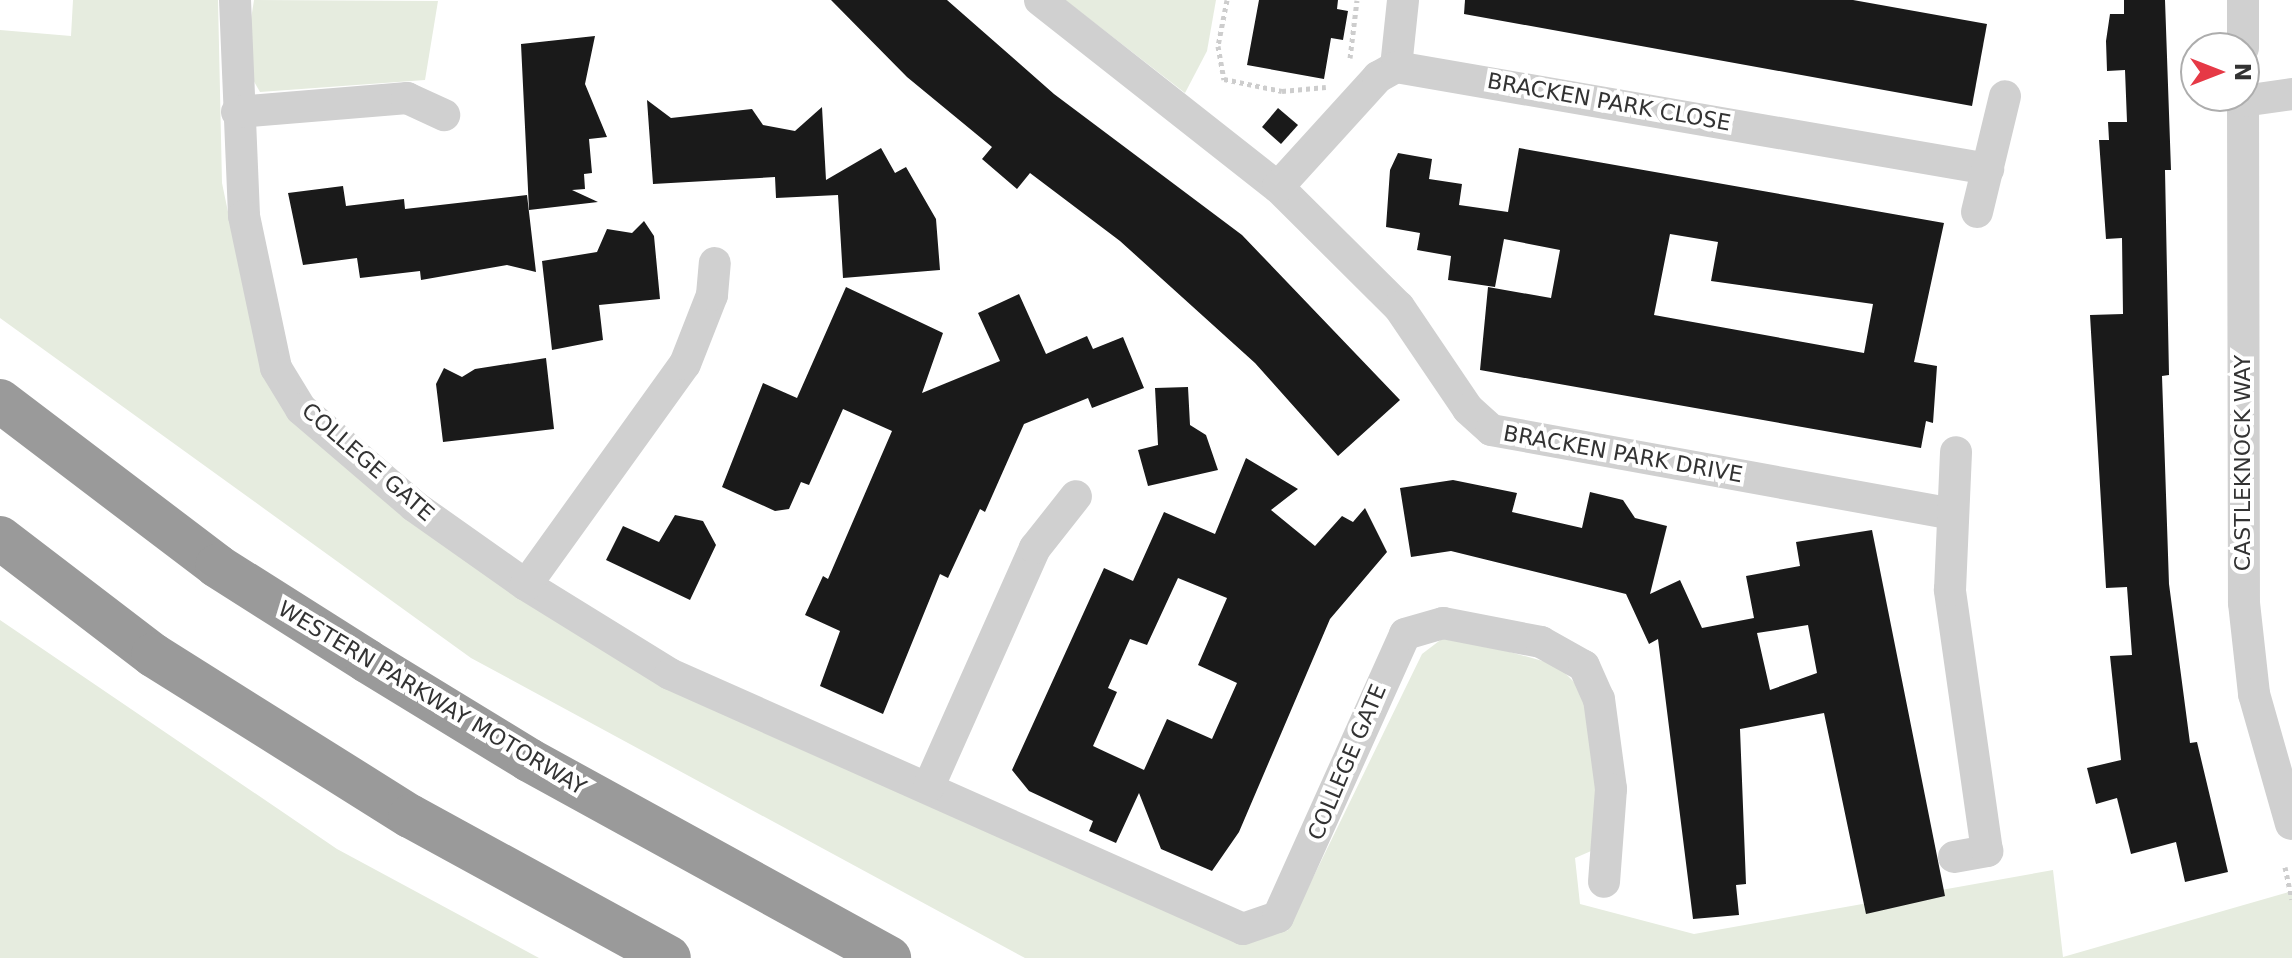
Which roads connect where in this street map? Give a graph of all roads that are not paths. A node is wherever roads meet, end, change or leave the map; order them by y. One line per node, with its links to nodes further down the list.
1 (235, 0): 10 (street, COLLEGE GATE)
2 (1040, 0): 14 (street, BRACKEN PARK DRIVE)
3 (1403, 0): 6 (street)
4 (2243, 0): 5 (street)
5 (2243, 32)
6 (1396, 67): 13 (street, BRACKEN PARK CLOSE); 14 (street)
7 (2292, 94): 9 (street)
8 (2005, 96): 13 (street)
9 (2260, 97)
10 (237, 112): 12 (street); 22 (street, COLLEGE GATE)
11 (2243, 112): 24 (street, CASTLEKNOCK WAY)
12 (444, 115)
13 (1988, 169): 15 (street)
14 (1278, 187): 20 (street, BRACKEN PARK DRIVE)
15 (1977, 212)
16 (715, 263): 22 (street)
17 (0, 401): 28 (highway, WESTERN PARKWAY MOTORWAY)
18 (1956, 452): 20 (street)
19 (1076, 496): 23 (street)
20 (1948, 513): 25 (street)
21 (0, 538): 27 (highway)
22 (526, 585): 23 (street, COLLEGE GATE)
23 (929, 786): 26 (street, COLLEGE GATE)
24 (2291, 824)
25 (1954, 857)
26 (1604, 882)
27 (669, 958)
28 (889, 958)

